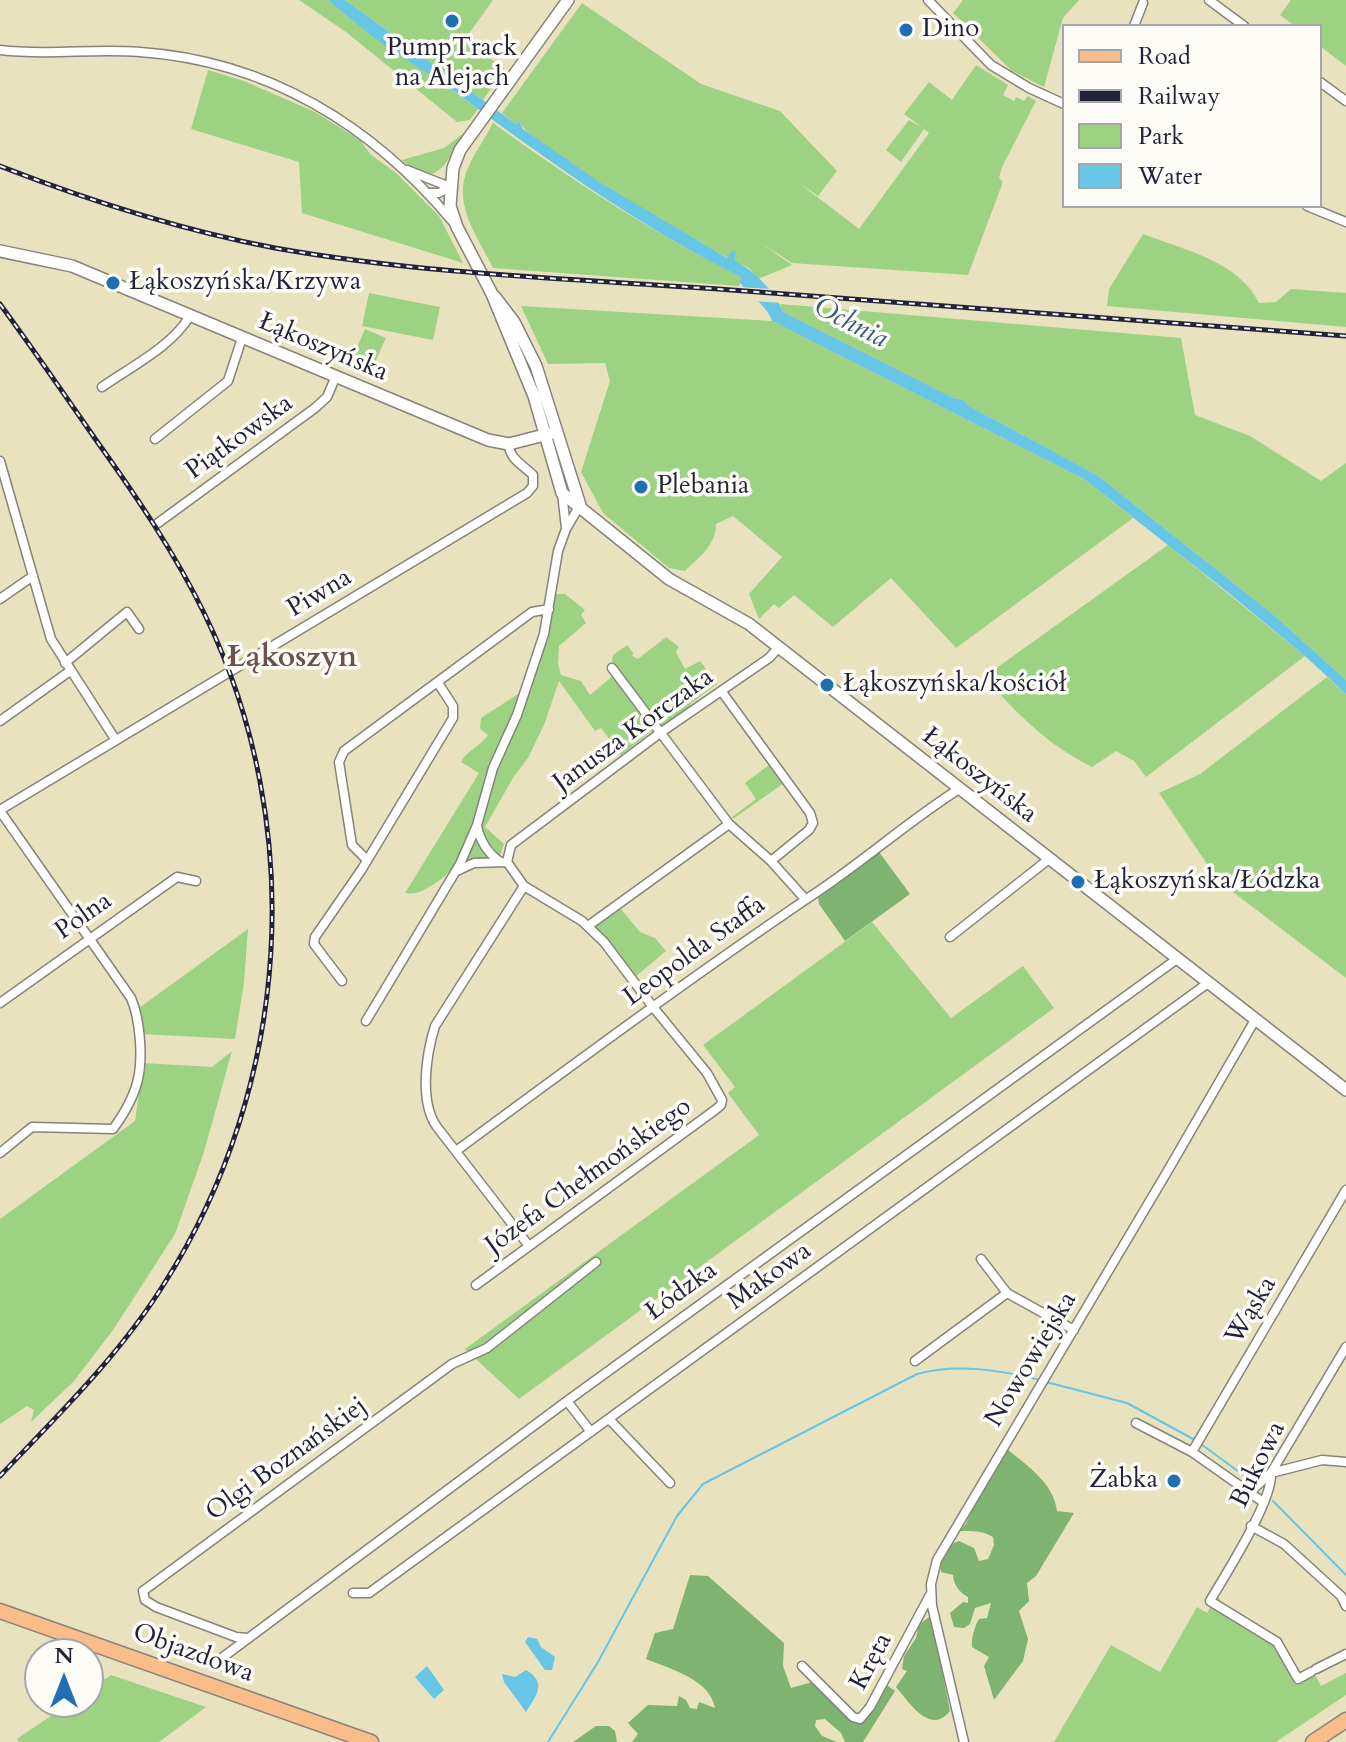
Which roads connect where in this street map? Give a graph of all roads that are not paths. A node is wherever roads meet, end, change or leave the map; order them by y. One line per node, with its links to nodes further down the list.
1 (568, 0): 12 (street)
2 (928, 0): 10 (street)
3 (1210, 0): 6 (street)
4 (1143, 3): 5 (street)
5 (1135, 24)
6 (1241, 24)
7 (0, 50): 11 (street)
8 (1322, 83): 9 (street)
9 (1346, 101)
10 (1062, 103)
11 (395, 163): 13 (street); 15 (street)
12 (453, 168): 13 (street); 14 (street)
13 (424, 179): 14 (street)
14 (450, 187): 15 (street); 18 (street)
15 (427, 193): 18 (street)
16 (1312, 208): 17 (street)
17 (1346, 222)
18 (457, 227): 24 (street)
19 (0, 251): 20 (street, Łąkoszyńska)
20 (190, 316): 21 (street, Łąkoszyńska); 23 (street)
21 (242, 338): 22 (street, Łąkoszyńska); 25 (street)
22 (336, 376): 26 (street, Łąkoszyńska); 31 (street, Piątkowska)
23 (102, 387)
24 (551, 433): 26 (street); 28 (street); 29 (street)
25 (155, 439)
26 (509, 444): 44 (street, Piwna)
27 (0, 461): 33 (street)
28 (562, 493): 29 (street, Łąkoszyńska); 30 (street)
29 (580, 505): 30 (street); 32 (street); 37 (street, Łąkoszyńska)
30 (565, 517): 32 (street)
31 (158, 523)
32 (566, 529): 35 (street)
33 (33, 576): 34 (street); 38 (street)
34 (0, 599)
35 (549, 609): 40 (street); 48 (street)
36 (139, 629): 38 (street)
37 (779, 647): 41 (street, Janusza Korczaka); 45 (street, Łąkoszyńska)
38 (67, 667): 42 (street); 44 (street)
39 (612, 668): 43 (street)
40 (438, 683): 50 (street); 50 (street)
41 (722, 692): 43 (street, Janusza Korczaka); 51 (street)
42 (0, 721)
43 (660, 733): 47 (street); 52 (street, Janusza Korczaka)
44 (115, 739): 46 (street, Piwna)
45 (959, 789): 49 (street, Łąkoszyńska); 56 (street, Leopolda Staffa)
46 (0, 810): 59 (street)
47 (729, 824): 51 (street); 57 (street)
48 (477, 825): 52 (street); 53 (street)
49 (1049, 859): 58 (street); 60 (street, Łąkoszyńska)
50 (367, 860): 61 (street)
51 (771, 861): 56 (street)
52 (503, 862): 53 (street); 55 (street)
53 (453, 873): 66 (street)
54 (196, 881): 59 (street, Polna)
55 (524, 886): 57 (street); 68 (street)
56 (805, 899): 64 (street, Leopolda Staffa)
57 (588, 926): 64 (street)
58 (950, 937)
59 (88, 938): 63 (street, Polna); 69 (street)
60 (1177, 959): 62 (street, Łąkoszyńska); 79 (street, Łódzka)
61 (342, 981)
62 (1208, 983): 65 (street, Łąkoszyńska); 80 (street, Makowa)
63 (0, 1003)
64 (653, 1007): 68 (street, Leopolda Staffa); 71 (street, Józefa Chełmońskiego)
65 (1255, 1020): 67 (street, Łąkoszyńska); 76 (street, Nowowiejska)
66 (366, 1021)
67 (1346, 1090)
68 (456, 1151): 71 (street)
69 (0, 1153)
70 (1346, 1190): 83 (street, Wąska)
71 (529, 1246): 74 (street, Józefa Chełmońskiego)
72 (981, 1259): 75 (street)
73 (596, 1262): 94 (street, Olgi Boznańskiej)
74 (476, 1285)
75 (1007, 1293): 76 (street); 78 (street)
76 (1074, 1330): 91 (street, Nowowiejska)
77 (1346, 1347): 85 (street, Bukowa)
78 (915, 1361)
79 (567, 1401): 82 (street); 94 (street, Łódzka)
80 (609, 1419): 82 (street, Makowa); 86 (street)
81 (1136, 1423): 83 (street)
82 (591, 1432): 90 (street, Makowa)
83 (1192, 1452): 87 (street)
84 (1346, 1462): 85 (street)
85 (1271, 1473): 87 (street); 88 (street, Bukowa)
86 (670, 1483)
87 (1250, 1492): 88 (street)
88 (1263, 1502): 89 (street, Bukowa)
89 (1251, 1526): 92 (street); 95 (street, Bukowa)
90 (353, 1593)
91 (931, 1594): 97 (street, Kręta); 100 (street, Nowowiejska)
92 (1346, 1606)
93 (0, 1611): 99 (main road, Objazdowa)
94 (248, 1638): 96 (street, Łódzka)
95 (1346, 1654)
96 (215, 1663)
97 (802, 1666)
98 (1346, 1720): 101 (main road)
99 (371, 1742)
100 (964, 1742)
101 (1313, 1742)

